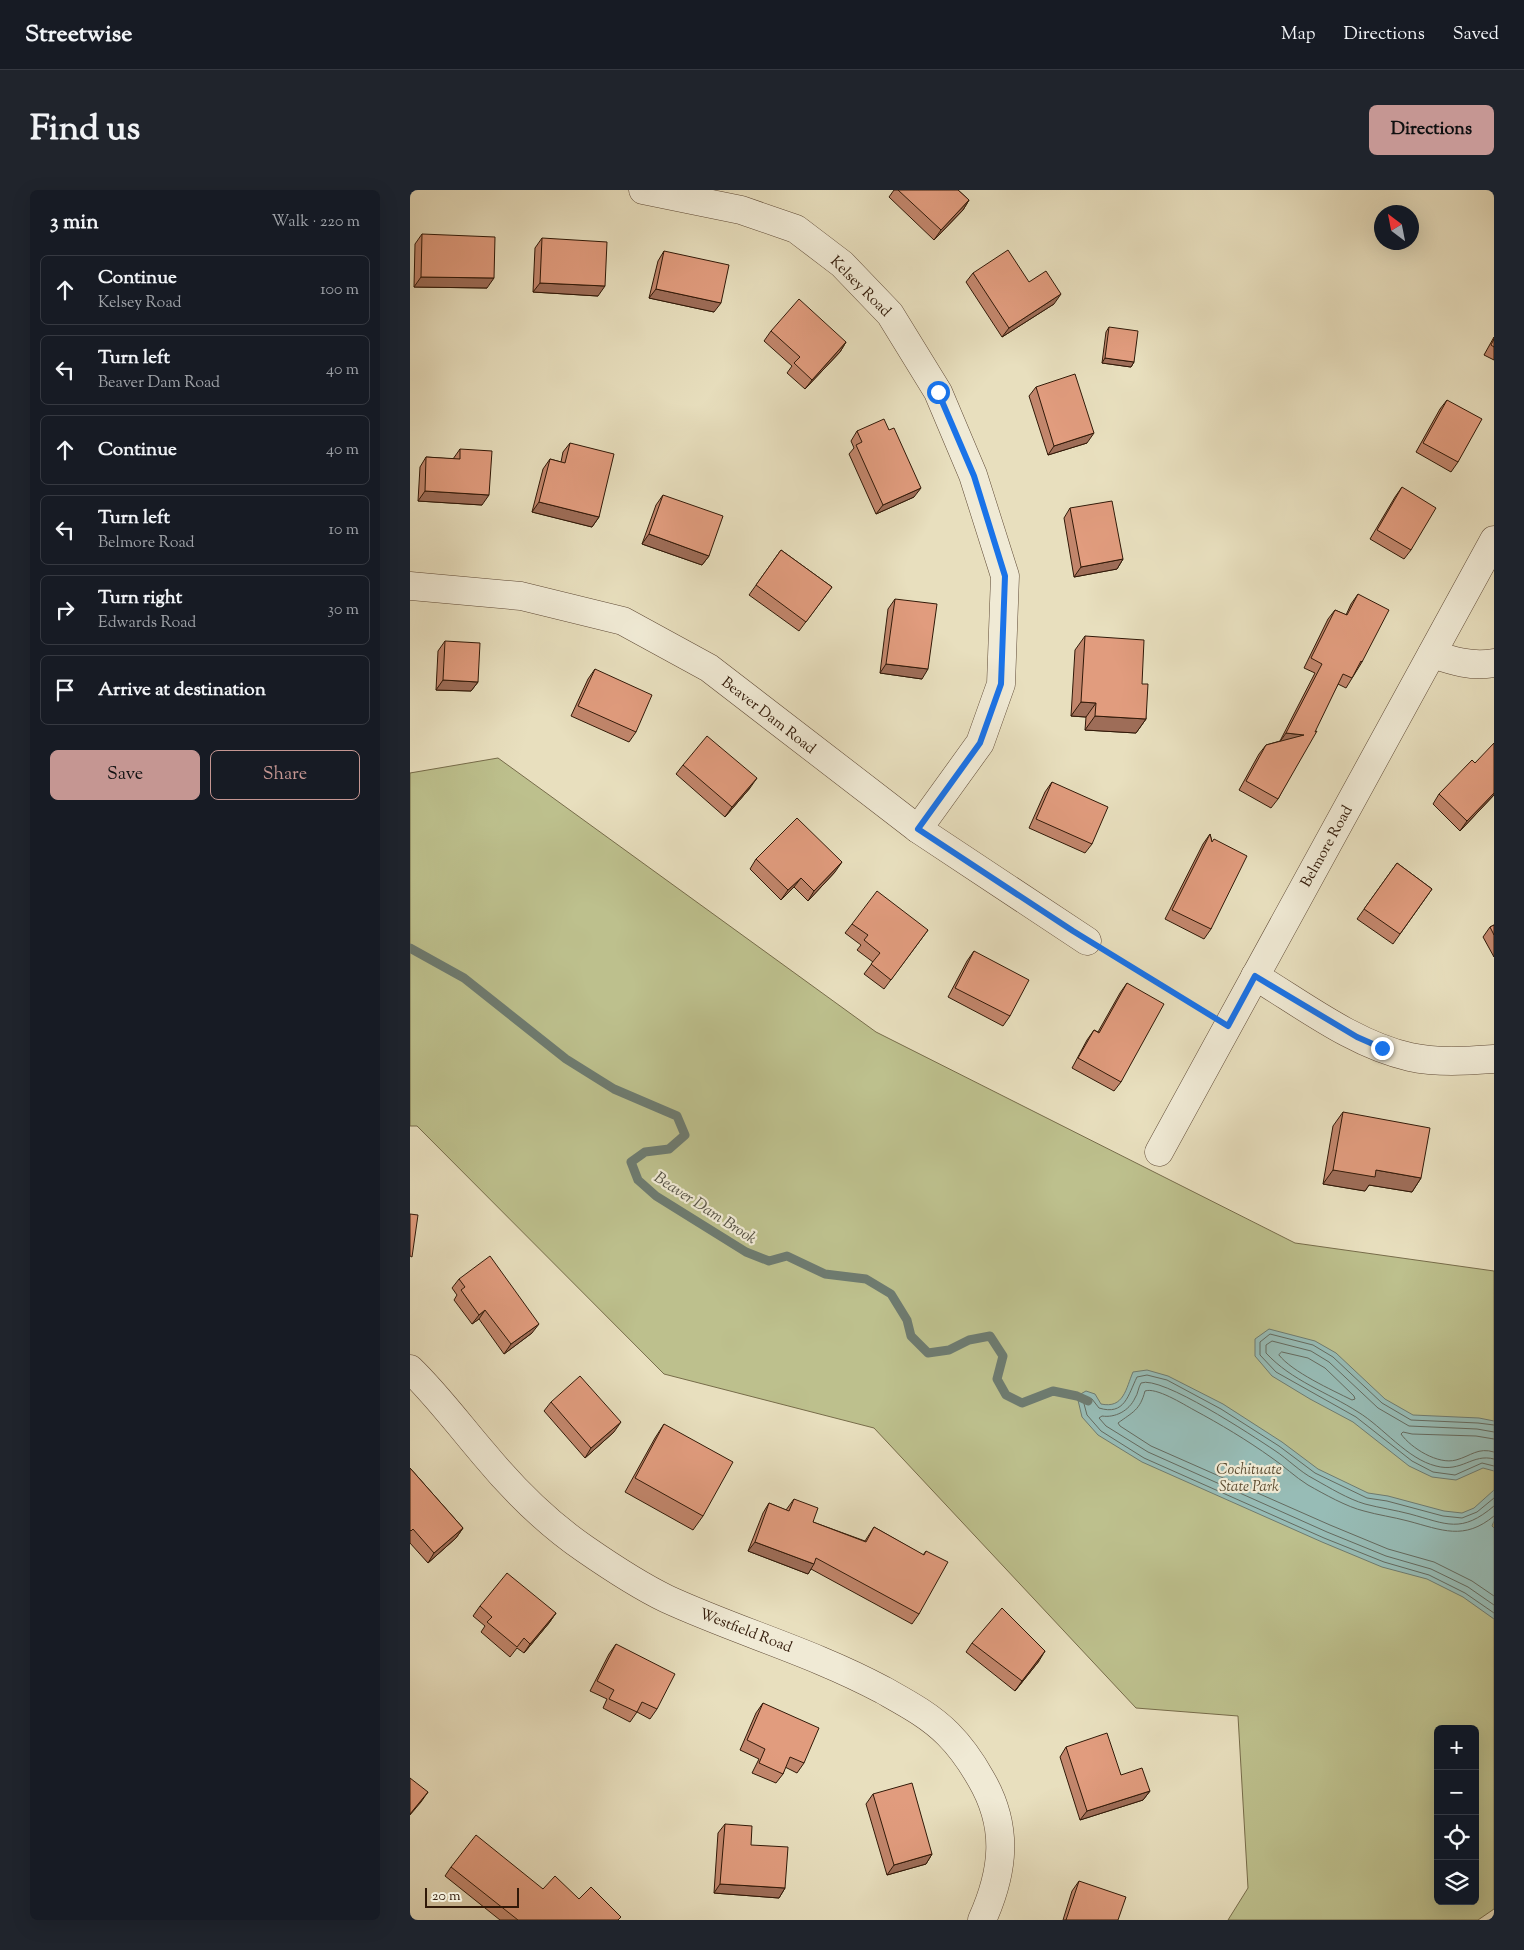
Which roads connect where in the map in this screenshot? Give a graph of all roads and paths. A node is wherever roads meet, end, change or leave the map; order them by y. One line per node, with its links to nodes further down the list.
1 (643, 190): 6 (street, Kelsey Road)
2 (1494, 540): 4 (street, Belmore Road)
3 (410, 586): 6 (street, Beaver Dam Road)
4 (1432, 654): 5 (street); 8 (street, Belmore Road)
5 (1494, 663)
6 (918, 829): 7 (street, Beaver Dam Road)
7 (1080, 936): 9 (path)
8 (1255, 976): 9 (street, Belmore Road); 10 (street)
9 (1228, 1026): 11 (street, Belmore Road)
10 (1494, 1059)
11 (1159, 1152)
12 (410, 1369): 13 (street, Westfield Road)
13 (982, 1920)

